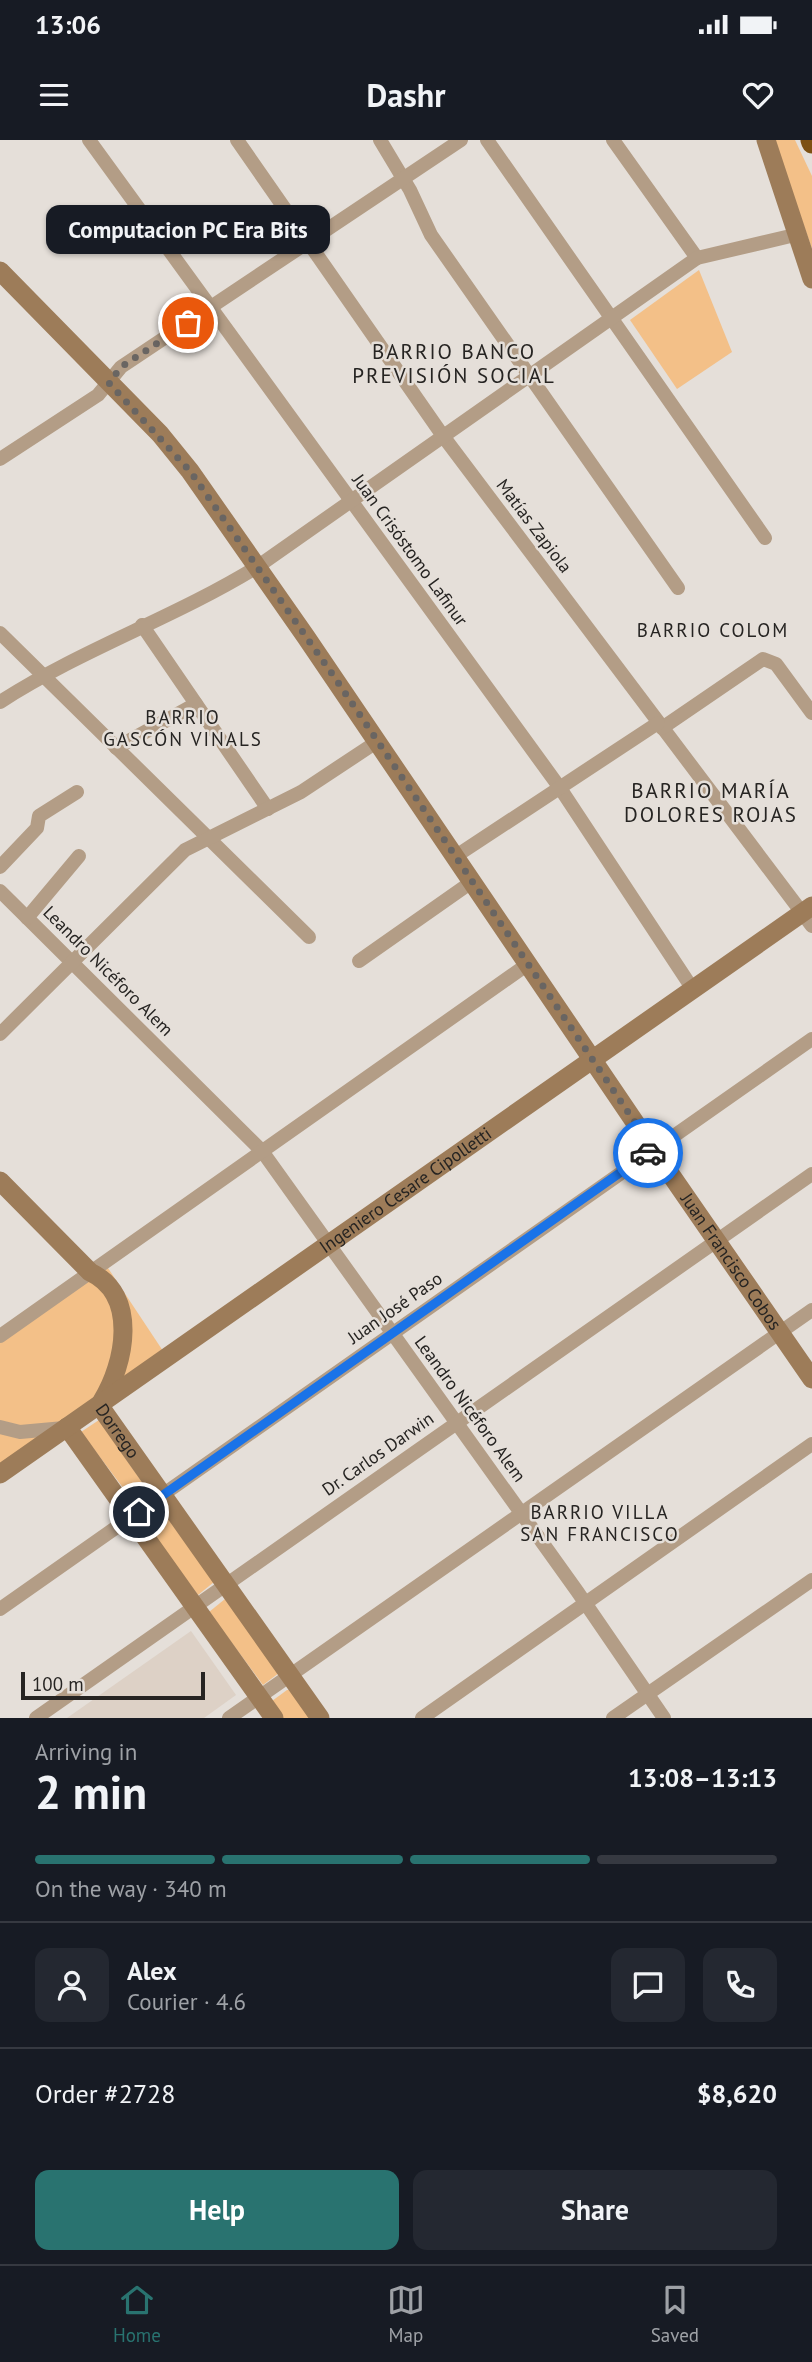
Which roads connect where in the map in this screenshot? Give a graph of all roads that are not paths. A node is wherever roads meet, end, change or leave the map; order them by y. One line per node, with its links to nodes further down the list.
1 (89, 140): 14 (street, Juan Crisóstomo Lafinur)
2 (237, 140): 10 (street, Matías Zapiola)
3 (380, 140): 8 (street)
4 (461, 140): 8 (street)
5 (487, 140): 15 (street)
6 (613, 140): 11 (street)
7 (766, 140): 9 (street)
8 (403, 178): 10 (street); 16 (street)
9 (799, 234): 11 (street); 13 (street)
10 (309, 241): 14 (street); 18 (street, Matías Zapiola)
11 (697, 258): 15 (street)
12 (0, 271): 17 (street, Juan Francisco Cobos)
13 (812, 279)
14 (211, 308): 17 (street); 20 (street, Juan Crisóstomo Lafinur)
15 (612, 319): 16 (street); 21 (street)
16 (530, 376): 18 (street); 23 (street)
17 (109, 383): 19 (street); 22 (street, Juan Francisco Cobos)
18 (443, 436): 20 (street); 30 (street, Matías Zapiola)
19 (0, 459)
20 (351, 500): 22 (street); 33 (street, Juan Crisóstomo Lafinur)
21 (765, 538)
22 (257, 567): 24 (street); 31 (street, Juan Francisco Cobos)
23 (678, 588)
24 (142, 625): 26 (street); 28 (street)
25 (0, 633): 26 (street)
26 (41, 676): 27 (street); 32 (street)
27 (0, 702)
28 (195, 704): 32 (street); 35 (street)
29 (812, 713): 30 (street)
30 (660, 725): 33 (street); 42 (street, Matías Zapiola)
31 (378, 741): 35 (street); 38 (street, Juan Francisco Cobos)
32 (116, 748): 36 (street)
33 (560, 788): 38 (street); 48 (street, Juan Crisóstomo Lafinur)
34 (77, 792): 39 (street)
35 (268, 808): 36 (street)
36 (207, 837): 44 (street); 46 (street)
37 (79, 856): 43 (street)
38 (456, 856): 40 (street, Juan Francisco Cobos)
39 (0, 867)
40 (473, 881): 45 (street); 47 (street, Juan Francisco Cobos)
41 (0, 891): 43 (street, Leandro Nicéforo Alem)
42 (809, 915): 48 (street, Ingeniero Cesare Cipolletti)
43 (27, 918): 46 (street, Leandro Nicéforo Alem)
44 (309, 937)
45 (359, 961)
46 (72, 962): 49 (street); 53 (street, Leandro Nicéforo Alem)
47 (528, 964): 51 (street, Juan Francisco Cobos); 53 (street)
48 (692, 988): 51 (street, Ingeniero Cesare Cipolletti)
49 (0, 1034)
50 (812, 1039): 52 (street, Juan José Paso)
51 (591, 1058): 52 (street, Juan Francisco Cobos); 57 (street, Ingeniero Cesare Cipolletti)
52 (653, 1149): 56 (street, Juan Francisco Cobos); 61 (street, Juan José Paso)
53 (262, 1152): 57 (street, Leandro Nicéforo Alem); 58 (street)
54 (812, 1174): 56 (street, Dr. Carlos Darwin)
55 (0, 1181): 58 (street, Dorrego)
56 (716, 1241): 60 (street, Juan Francisco Cobos); 65 (street, Dr. Carlos Darwin)
57 (328, 1243): 61 (street, Leandro Nicéforo Alem); 64 (street, Ingeniero Cesare Cipolletti)
58 (90, 1272): 62 (street); 64 (street, Dorrego)
59 (812, 1310): 60 (street)
60 (780, 1332): 63 (street, Juan Francisco Cobos); 71 (street)
61 (391, 1334): 65 (street, Leandro Nicéforo Alem); 70 (street, Juan José Paso)
62 (0, 1336)
63 (812, 1378)
64 (99, 1405): 67 (street, Ingeniero Cesare Cipolletti); 70 (street, Dorrego)
65 (456, 1423): 71 (street, Leandro Nicéforo Alem); 74 (street, Dr. Carlos Darwin)
66 (0, 1427): 67 (street)
67 (67, 1427): 69 (street, Ingeniero Cesare Cipolletti); 72 (street)
68 (812, 1444): 75 (street)
69 (0, 1474)
70 (163, 1495): 72 (street, Juan José Paso); 74 (street, Dorrego)
71 (521, 1514): 75 (street, Leandro Nicéforo Alem); 78 (street)
72 (133, 1517): 76 (street); 77 (street, Juan José Paso)
73 (812, 1580): 79 (street)
74 (226, 1584): 76 (street, Dr. Carlos Darwin); 78 (street, Dorrego)
75 (584, 1603): 79 (street, Leandro Nicéforo Alem); 85 (street)
76 (195, 1605): 80 (street); 81 (street, Dr. Carlos Darwin)
77 (0, 1609)
78 (290, 1675): 80 (street); 84 (street, Dorrego)
79 (647, 1694): 86 (street); 87 (street, Leandro Nicéforo Alem)
80 (260, 1697): 82 (street); 83 (street)
81 (36, 1718)
82 (229, 1718)
83 (274, 1718)
84 (320, 1718)
85 (422, 1718)
86 (613, 1718)
87 (664, 1718)

